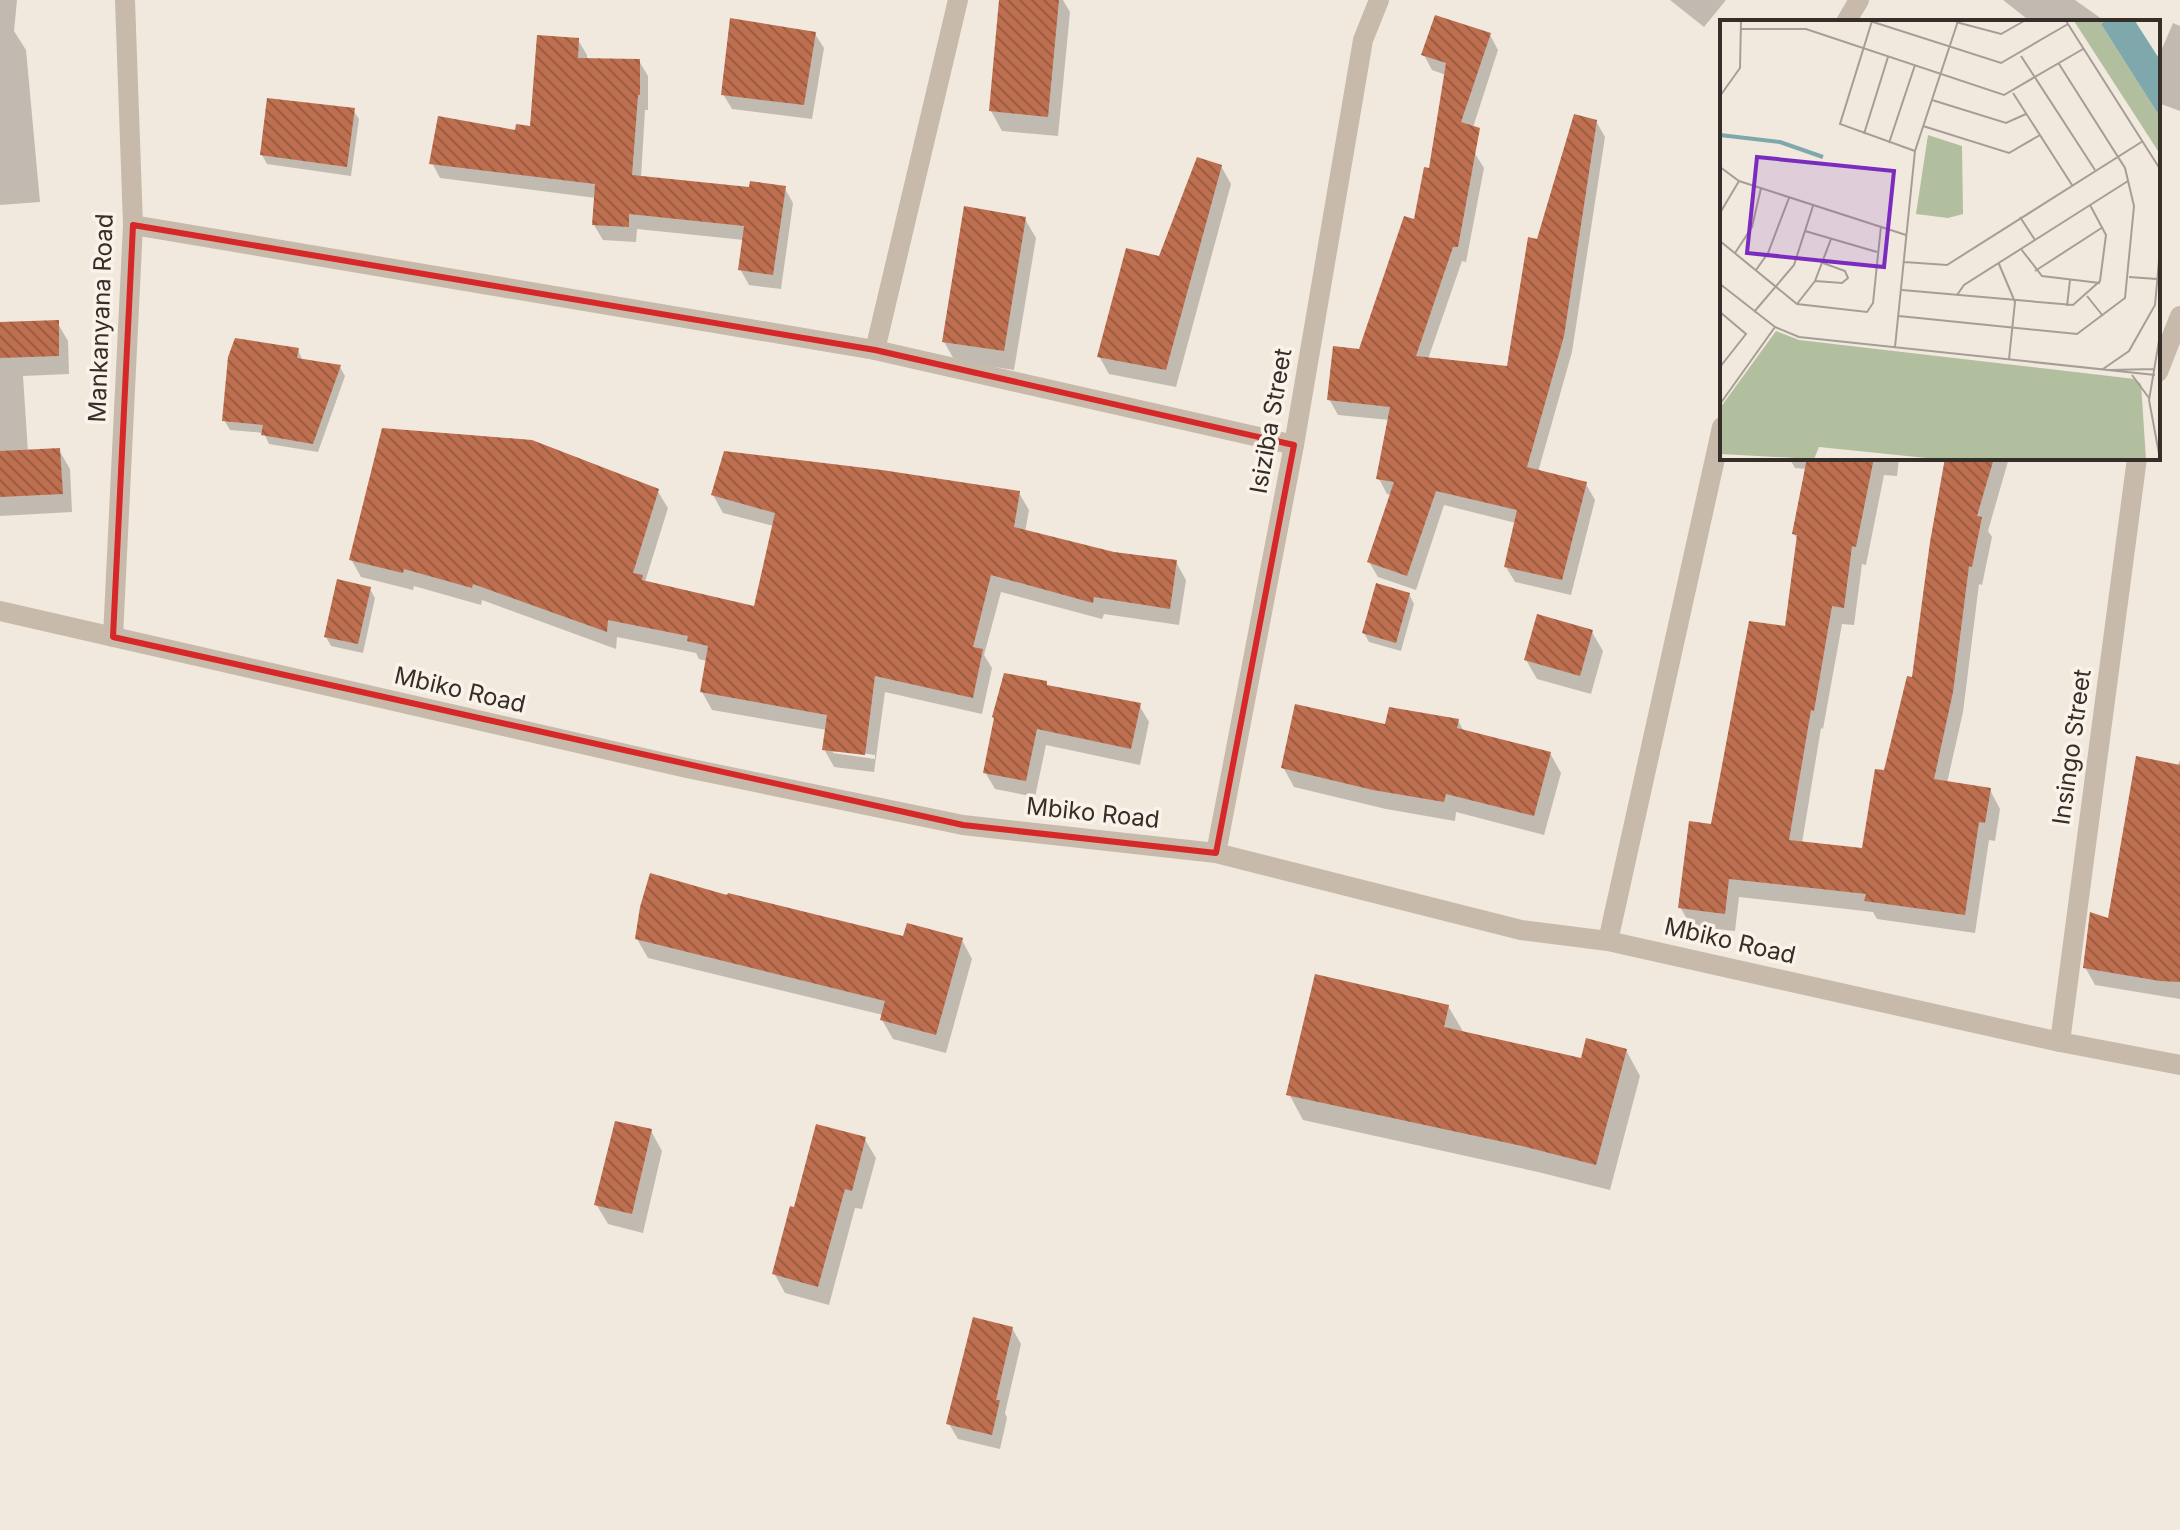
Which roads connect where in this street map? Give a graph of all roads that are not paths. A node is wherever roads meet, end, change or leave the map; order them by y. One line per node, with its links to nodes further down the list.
1 (125, 0): 6 (street, Mankanyana Road)
2 (958, 0): 8 (street)
3 (1379, 0): 11 (street, Isiziba Street)
4 (1859, 0): 5 (street)
5 (1847, 20)
6 (133, 225): 8 (street); 14 (street, Mankanyana Road)
7 (2180, 316): 9 (street)
8 (875, 350): 11 (street)
9 (2160, 367)
10 (1720, 436): 16 (street)
11 (1294, 445): 15 (street, Isiziba Street)
12 (2137, 460): 17 (street, Insingo Street)
13 (0, 611): 14 (street, Mbiko Road)
14 (113, 637): 15 (street, Mbiko Road)
15 (1216, 853): 16 (street, Mbiko Road)
16 (1608, 941): 17 (street, Mbiko Road)
17 (2060, 1042): 18 (street, Mbiko Road)
18 (2180, 1065)

